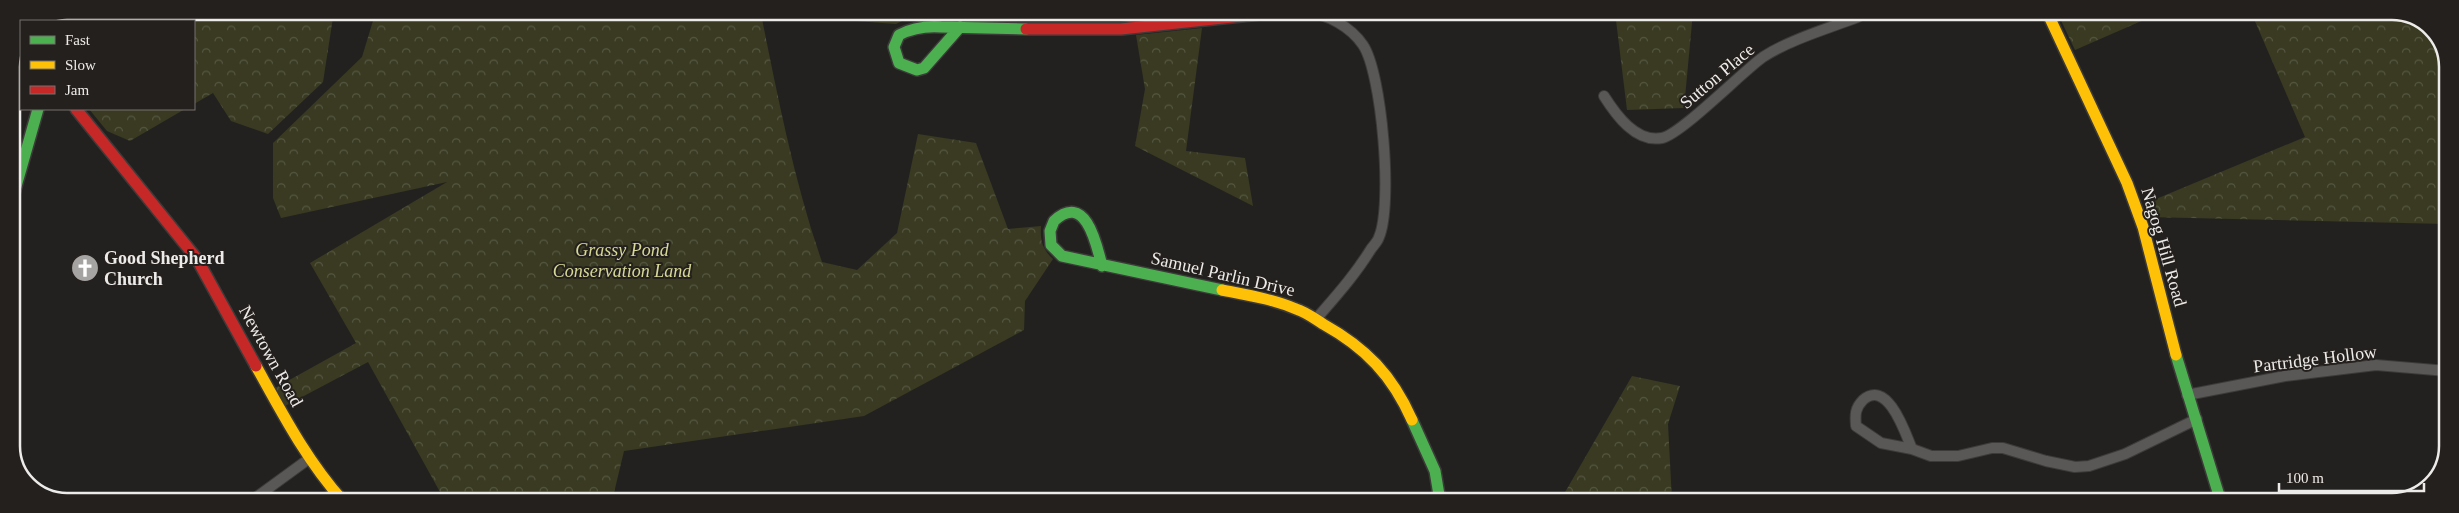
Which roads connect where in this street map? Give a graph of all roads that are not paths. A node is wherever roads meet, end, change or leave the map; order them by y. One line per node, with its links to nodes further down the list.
1 (1205, 20): 5 (street)
2 (1333, 20): 11 (street)
3 (1851, 20): 6 (street, Sutton Place)
4 (2051, 20): 13 (street, Nagog Hill Road)
5 (960, 27): 5 (street)
6 (1604, 96)
7 (38, 110): 9 (street)
8 (77, 110): 16 (street, Newtown Road)
9 (20, 172)
10 (1102, 266): 10 (street, Samuel Parlin Drive); 11 (street, Samuel Parlin Drive)
11 (1316, 318): 19 (street, Samuel Parlin Drive)
12 (2439, 370): 13 (street, Partridge Hollow)
13 (2187, 395): 14 (street, Nagog Hill Road)
14 (2197, 419): 15 (street); 20 (street, Nagog Hill Road)
15 (1912, 449): 15 (street)
16 (310, 458): 17 (street); 18 (street, Newtown Road)
17 (262, 493)
18 (336, 493)
19 (1438, 493)
20 (2218, 493)

